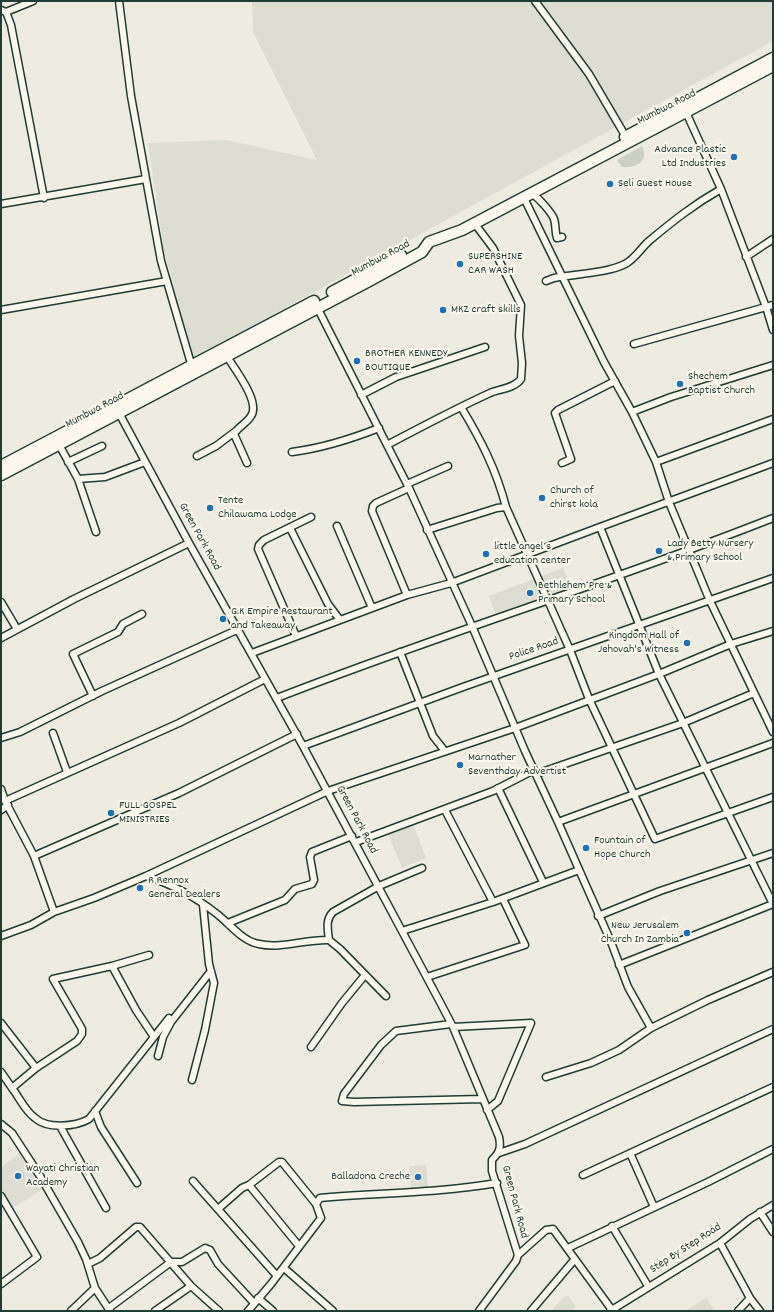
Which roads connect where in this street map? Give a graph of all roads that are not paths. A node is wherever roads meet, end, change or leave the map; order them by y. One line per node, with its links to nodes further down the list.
1 (33, 1): 4 (street)
2 (119, 1): 9 (street)
3 (535, 1): 8 (street)
4 (4, 11): 12 (street)
5 (773, 58): 7 (main road, Mumbwa Road)
6 (773, 66): 7 (main road, Mumbwa Road)
7 (685, 109): 8 (main road, Mumbwa Road); 10 (street); 11 (main road, Mumbwa Road)
8 (626, 137): 26 (main road, Mumbwa Road)
9 (146, 179): 12 (street); 19 (street)
10 (721, 189): 17 (street); 18 (street)
11 (528, 196): 14 (main road, Mumbwa Road); 15 (street); 18 (street)
12 (44, 198): 13 (street)
13 (1, 204)
14 (475, 224): 22 (main road, Mumbwa Road); 34 (street)
15 (562, 237)
16 (773, 240): 17 (street)
17 (746, 257): 23 (street)
18 (563, 276): 20 (street); 32 (street)
19 (167, 281): 24 (street); 31 (street)
20 (546, 281)
21 (773, 305): 23 (street)
22 (317, 307): 26 (main road, Mumbwa Road); 33 (street)
23 (766, 307): 25 (street); 27 (street)
24 (1, 310)
25 (773, 330)
26 (252, 338): 29 (main road, Mumbwa Road); 31 (main road, Mumbwa Road)
27 (634, 344)
28 (485, 346): 33 (street)
29 (226, 355): 31 (main road, Mumbwa Road); 39 (street)
30 (773, 365): 35 (street)
31 (193, 369): 36 (main road, Mumbwa Road); 40 (main road, Mumbwa Road)
32 (615, 382): 35 (street); 49 (street)
33 (361, 395): 38 (street)
34 (461, 407): 41 (street); 57 (street)
35 (632, 412): 47 (street)
36 (119, 413): 40 (main road, Mumbwa Road); 46 (street, Green Park Road)
37 (773, 420): 47 (street)
38 (379, 428): 41 (street); 43 (street)
39 (236, 431): 44 (street); 48 (street)
40 (57, 441): 45 (street); 51 (main road, Mumbwa Road); 53 (main road, Mumbwa Road)
41 (387, 445): 55 (street)
42 (102, 446): 45 (street)
43 (292, 452)
44 (197, 456)
45 (68, 462): 54 (street)
46 (145, 462): 54 (street); 65 (street, Green Park Road)
47 (656, 462): 56 (street)
48 (247, 463)
49 (562, 463)
50 (773, 463): 56 (street)
51 (1, 466)
52 (448, 466): 55 (street)
53 (1, 475)
54 (78, 479): 64 (street)
55 (408, 486): 63 (street); 71 (street)
56 (669, 502): 62 (street); 66 (street)
57 (506, 507): 63 (street); 67 (street)
58 (311, 517): 61 (street)
59 (773, 518): 66 (street)
60 (337, 526): 75 (street)
61 (290, 528): 77 (street); 83 (street)
62 (600, 528): 67 (street); 68 (street)
63 (427, 530): 70 (street)
64 (96, 532)
65 (189, 543): 80 (street); 81 (street, Green Park Road)
66 (689, 551): 68 (street); 73 (street)
67 (528, 554): 70 (street); 72 (street)
68 (619, 575): 72 (street); 79 (street)
69 (773, 578): 73 (street, Police Road)
70 (451, 583): 71 (street); 78 (street)
71 (407, 595): 75 (street)
72 (548, 600): 78 (street); 86 (street)
73 (710, 601): 79 (street, Police Road); 85 (street)
74 (1, 602): 80 (street)
75 (372, 608): 77 (street)
76 (142, 614): 93 (street)
77 (340, 620): 83 (street)
78 (472, 626): 87 (street); 90 (street)
79 (639, 626): 86 (street, Police Road); 89 (street)
80 (17, 629): 84 (street)
81 (239, 629): 88 (street, Green Park Road); 93 (street)
82 (773, 631): 85 (street)
83 (296, 636): 88 (street)
84 (1, 638)
85 (731, 644): 89 (street); 92 (street)
86 (570, 650): 90 (street, Police Road); 95 (street)
87 (400, 652): 94 (street); 96 (street)
88 (252, 653): 91 (street, Green Park Road)
89 (659, 674): 95 (street); 97 (street)
90 (492, 677): 96 (street, Police Road); 98 (street)
91 (265, 679): 94 (street, Green Park Road); 108 (street)
92 (754, 693): 97 (street); 99 (street)
93 (93, 696): 102 (street)
94 (277, 698): 101 (street, Green Park Road)
95 (589, 699): 98 (street); 105 (street)
96 (419, 703): 104 (street, Police Road); 106 (street)
97 (683, 723): 105 (street); 107 (street)
98 (515, 728): 106 (street); 109 (street)
99 (773, 732)
100 (53, 733): 108 (street)
101 (297, 734): 104 (street, Green Park Road); 123 (street)
102 (1, 738)
103 (773, 743): 107 (street)
104 (303, 746): 112 (street, Green Park Road)
105 (613, 746): 109 (street); 113 (street)
106 (444, 750): 112 (street)
107 (704, 768): 113 (street); 118 (street)
108 (67, 772): 115 (street)
109 (535, 772): 110 (street); 119 (street)
110 (498, 788): 117 (street); 128 (street)
111 (1, 790): 115 (street)
112 (328, 791): 120 (street, Green Park Road); 127 (street)
113 (633, 793): 118 (street); 119 (street)
114 (773, 797): 118 (street)
115 (6, 803): 116 (street); 123 (street)
116 (1, 810)
117 (445, 810): 121 (street); 131 (street)
118 (728, 814): 124 (street)
119 (558, 822): 126 (street)
120 (352, 836): 121 (street, Green Park Road); 136 (street)
121 (356, 842): 129 (street, Green Park Road)
122 (773, 853): 124 (street)
123 (34, 856): 134 (street)
124 (751, 861): 132 (street); 135 (street)
125 (422, 868): 129 (street)
126 (579, 870): 128 (street); 135 (street)
127 (146, 876): 133 (street); 134 (street)
128 (543, 882): 130 (street)
129 (379, 886): 137 (street, Green Park Road); 139 (street)
130 (503, 899): 131 (street); 146 (street)
131 (493, 902): 137 (street)
132 (773, 904): 141 (street)
133 (203, 905): 136 (street); 143 (street)
134 (54, 912): 138 (street)
135 (598, 916): 141 (street)
136 (228, 923): 139 (street)
137 (402, 931): 146 (street, Green Park Road)
138 (1, 936)
139 (329, 940): 145 (street)
140 (149, 955): 142 (street)
141 (619, 965): 151 (street)
142 (112, 966): 153 (street); 156 (street)
143 (211, 971): 155 (street); 159 (street)
144 (773, 972): 151 (street)
145 (365, 975): 147 (street); 154 (street)
146 (427, 977): 150 (street, Green Park Road)
147 (386, 996)
148 (185, 998): 153 (street)
149 (1, 1023): 156 (street)
150 (452, 1025): 162 (street, Green Park Road); 162 (street); 163 (street)
151 (651, 1028): 158 (street)
152 (773, 1029): 168 (street)
153 (154, 1037): 164 (street)
154 (311, 1047)
155 (158, 1056)
156 (36, 1068): 161 (street)
157 (1, 1072): 161 (street)
158 (546, 1077)
159 (192, 1080)
160 (773, 1087): 169 (street)
161 (12, 1088): 166 (street)
162 (482, 1099): 163 (street, Green Park Road)
163 (487, 1110): 168 (street, Green Park Road)
164 (95, 1111): 166 (street); 172 (street)
165 (1, 1124): 190 (street)
166 (60, 1126): 179 (street)
167 (773, 1149): 178 (street)
168 (499, 1153): 173 (street, Green Park Road)
169 (630, 1153): 170 (street); 178 (street)
170 (583, 1175)
171 (192, 1181): 180 (street)
172 (137, 1182)
173 (497, 1183): 176 (street); 187 (street, Green Park Road)
174 (250, 1185): 176 (street); 180 (street); 185 (street)
175 (1, 1196): 193 (street)
176 (316, 1204): 185 (street)
177 (773, 1205): 181 (street, Step By Step Road)
178 (654, 1207): 182 (street)
179 (106, 1208)
180 (218, 1208): 192 (street)
181 (760, 1212): 183 (street); 184 (street, Step By Step Road)
182 (612, 1226): 186 (street); 195 (street)
183 (773, 1232)
184 (720, 1243): 195 (street, Step By Step Road); 197 (street)
185 (299, 1246): 191 (street)
186 (568, 1248): 187 (street); 188 (street)
187 (518, 1255): 207 (street)
188 (575, 1259): 200 (street); 208 (street)
189 (171, 1262): 190 (street); 194 (street); 198 (street); 199 (street)
190 (88, 1264): 196 (street)
191 (284, 1268): 192 (street); 206 (street)
192 (277, 1276): 198 (street)
193 (1, 1284)
194 (191, 1286): 202 (street); 203 (street)
195 (648, 1286): 200 (street, Step By Step Road)
196 (95, 1288): 199 (street); 201 (street)
197 (750, 1298): 209 (street); 210 (street)
198 (256, 1301): 204 (street); 205 (street)
199 (110, 1310)
200 (611, 1310)
201 (71, 1311)
202 (155, 1311)
203 (219, 1311)
204 (248, 1311)
205 (273, 1311)
206 (333, 1311)
207 (479, 1311)
208 (531, 1311)
209 (738, 1311)
210 (760, 1311)

